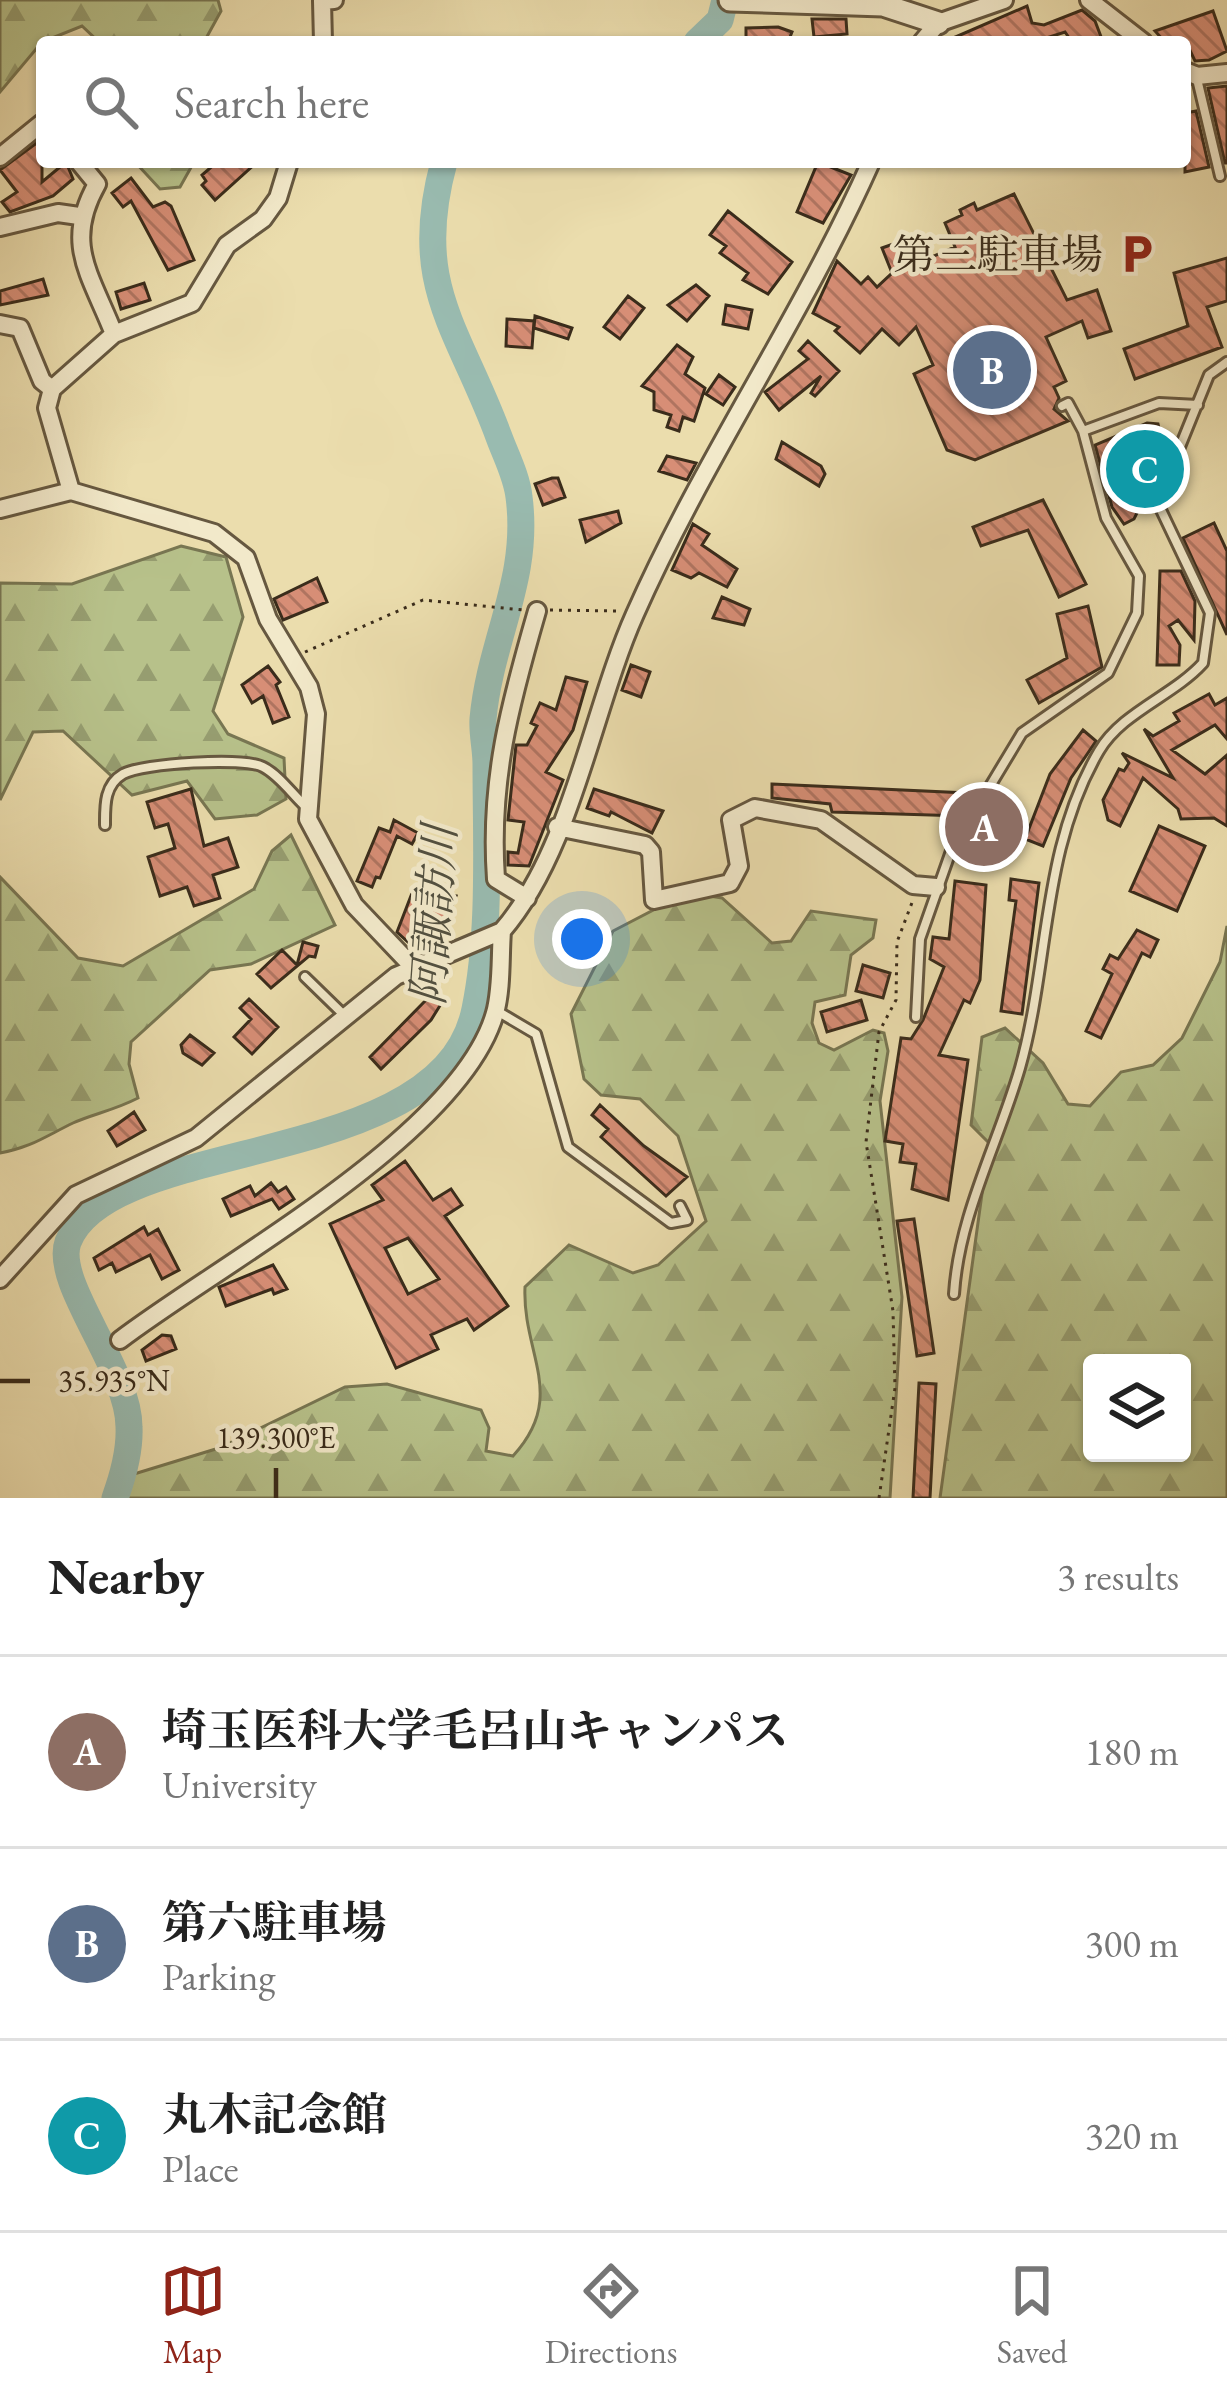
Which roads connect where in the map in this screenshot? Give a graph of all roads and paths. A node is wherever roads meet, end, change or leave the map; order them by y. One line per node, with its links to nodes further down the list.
1 (334, 0): 6 (street)
2 (1004, 0): 5 (street)
3 (1089, 0): 8 (street)
4 (747, 1): 5 (street)
5 (938, 23): 7 (street)
6 (323, 36)
7 (927, 36)
8 (1135, 36)
9 (1191, 73): 10 (street); 16 (lane)
10 (1227, 73)
11 (36, 129): 12 (street)
12 (0, 157)
13 (85, 168): 17 (street)
14 (287, 168): 20 (street)
15 (868, 168): 29 (street)
16 (1220, 176)
17 (79, 216): 18 (street); 20 (street)
18 (0, 227)
19 (0, 324): 22 (street)
20 (114, 334): 22 (street)
21 (1227, 362): 24 (lane)
22 (52, 388): 26 (street)
23 (1062, 406): 25 (lane)
24 (1198, 406): 25 (lane); 44 (lane)
25 (1083, 431): 34 (lane)
26 (71, 490): 27 (street); 30 (street)
27 (0, 509)
28 (537, 611): 29 (path); 30 (path); 35 (street)
29 (636, 612): 33 (street)
30 (292, 658): 31 (street)
31 (304, 806): 32 (lane); 37 (street)
32 (104, 825)
33 (557, 826): 34 (street); 35 (street)
34 (927, 887): 41 (lane); 46 (path)
35 (526, 898): 36 (street)
36 (495, 934): 37 (street); 39 (street)
37 (412, 966): 40 (street)
38 (305, 977): 40 (lane)
39 (496, 1011): 42 (lane); 45 (street)
40 (345, 1016): 43 (street)
41 (916, 1018)
42 (680, 1206)
43 (0, 1279)
44 (954, 1294)
45 (120, 1340)
46 (879, 1498)

